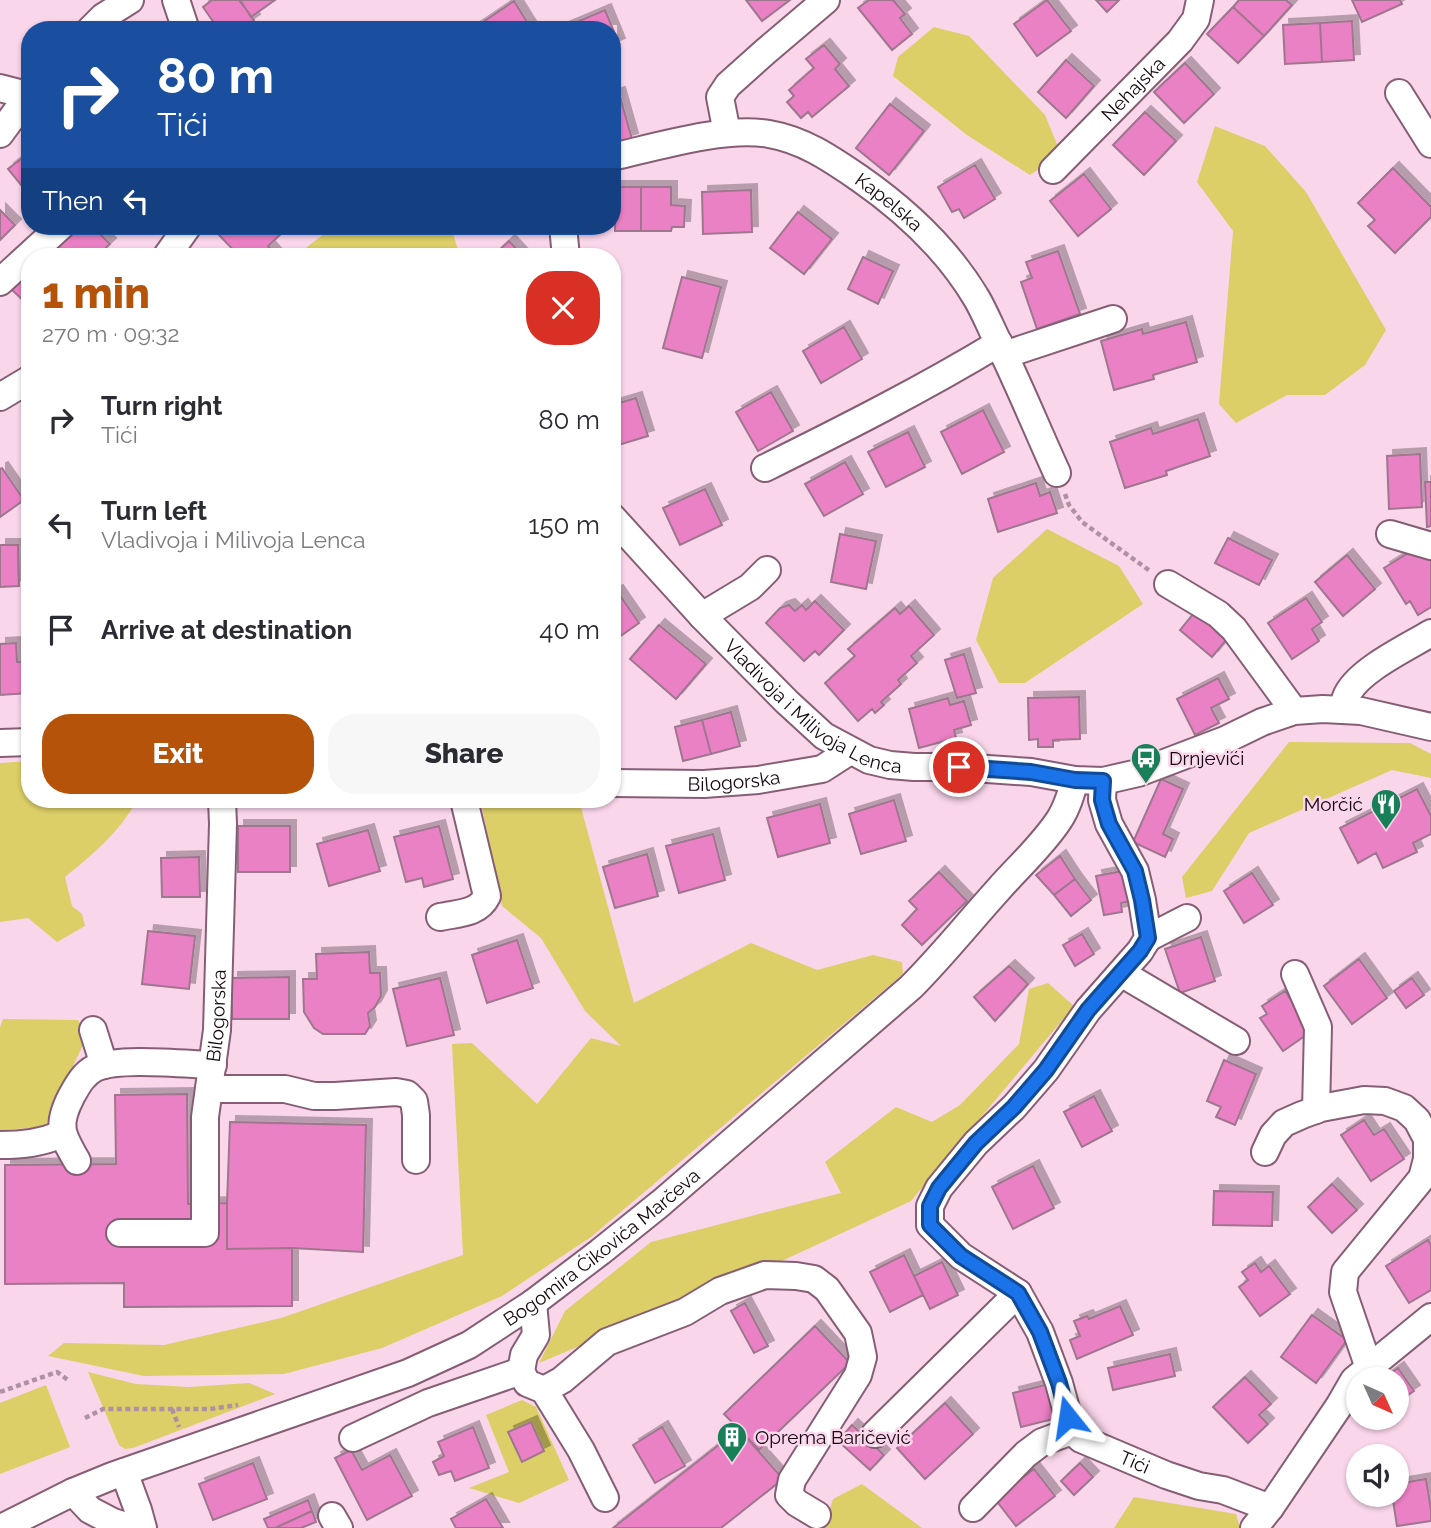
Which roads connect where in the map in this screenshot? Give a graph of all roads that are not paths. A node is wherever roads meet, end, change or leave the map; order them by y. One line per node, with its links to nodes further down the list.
1 (130, 0): 5 (street)
2 (176, 0): 6 (street)
3 (826, 0): 11 (street)
4 (1200, 0): 15 (street, Nehajska)
5 (99, 21)
6 (183, 21)
7 (0, 88): 8 (street)
8 (21, 92)
9 (1399, 93): 13 (street)
10 (21, 104): 12 (street)
11 (727, 133): 14 (street, Kapelska); 21 (street, Kapelska)
12 (0, 134)
13 (1431, 144)
14 (621, 156)
15 (1053, 170)
16 (51, 235): 17 (street)
17 (37, 248)
18 (21, 263): 19 (street)
19 (0, 282)
20 (1113, 320): 21 (street)
21 (1002, 349): 24 (street); 25 (street, Kapelska)
22 (21, 384): 23 (street)
23 (0, 397)
24 (765, 468)
25 (1057, 473)
26 (621, 531): 31 (street, Vladivoja i Milivoja Lenca)
27 (1390, 534): 28 (street)
28 (1431, 546)
29 (767, 570): 31 (street)
30 (1168, 583): 34 (street)
31 (702, 616): 38 (street, Vladivoja i Milivoja Lenca)
32 (1431, 633): 33 (street)
33 (1342, 709): 34 (street, Vladivoja i Milivoja Lenca); 35 (street, Vladivoja i Milivoja Lenca)
34 (1294, 711): 40 (street, Vladivoja i Milivoja Lenca)
35 (1431, 727)
36 (21, 742): 37 (street)
37 (0, 743)
38 (850, 751): 39 (street, Vladivoja i Milivoja Lenca); 41 (street, Bilogorska)
39 (1075, 780): 40 (street, Vladivoja i Milivoja Lenca); 45 (street, Bogomira Ćikovića Marčeva)
40 (1103, 781): 44 (street)
41 (621, 783)
42 (222, 808): 54 (street, Bilogorska)
43 (466, 808): 46 (street)
44 (1105, 811): 45 (street); 48 (street)
45 (1051, 831): 63 (street, Bogomira Ćikovića Marčeva)
46 (440, 917)
47 (1186, 918): 48 (street)
48 (1148, 938): 49 (street)
49 (1121, 973): 52 (street); 62 (street)
50 (1295, 974): 55 (street)
51 (93, 1030): 53 (street)
52 (1236, 1041)
53 (104, 1065): 54 (street); 56 (street)
54 (211, 1077): 59 (street); 61 (street, Bilogorska)
55 (1316, 1110): 58 (street); 65 (street)
56 (62, 1134): 57 (street); 60 (street)
57 (0, 1145)
58 (1265, 1152)
59 (416, 1160)
60 (77, 1161)
61 (120, 1233)
62 (1018, 1293): 70 (street); 71 (street)
63 (533, 1303): 67 (street); 73 (street, Bogomira Ćikovića Marčeva)
64 (1431, 1317): 66 (street, Tići)
65 (1369, 1367)
66 (1370, 1367)
67 (521, 1371): 68 (street); 72 (street)
68 (544, 1390): 75 (street); 77 (street)
69 (1346, 1394): 78 (street, Tići)
70 (1072, 1431): 76 (street); 78 (street, Tići)
71 (876, 1434)
72 (354, 1437)
73 (124, 1472): 74 (street, Bogomira Ćikovića Marčeva); 81 (street)
74 (73, 1492): 79 (street, Bogomira Ćikovića Marčeva); 80 (street)
75 (604, 1497)
76 (973, 1508)
77 (817, 1515)
78 (1262, 1518)
79 (1, 1528)
80 (132, 1528)
81 (143, 1528)

